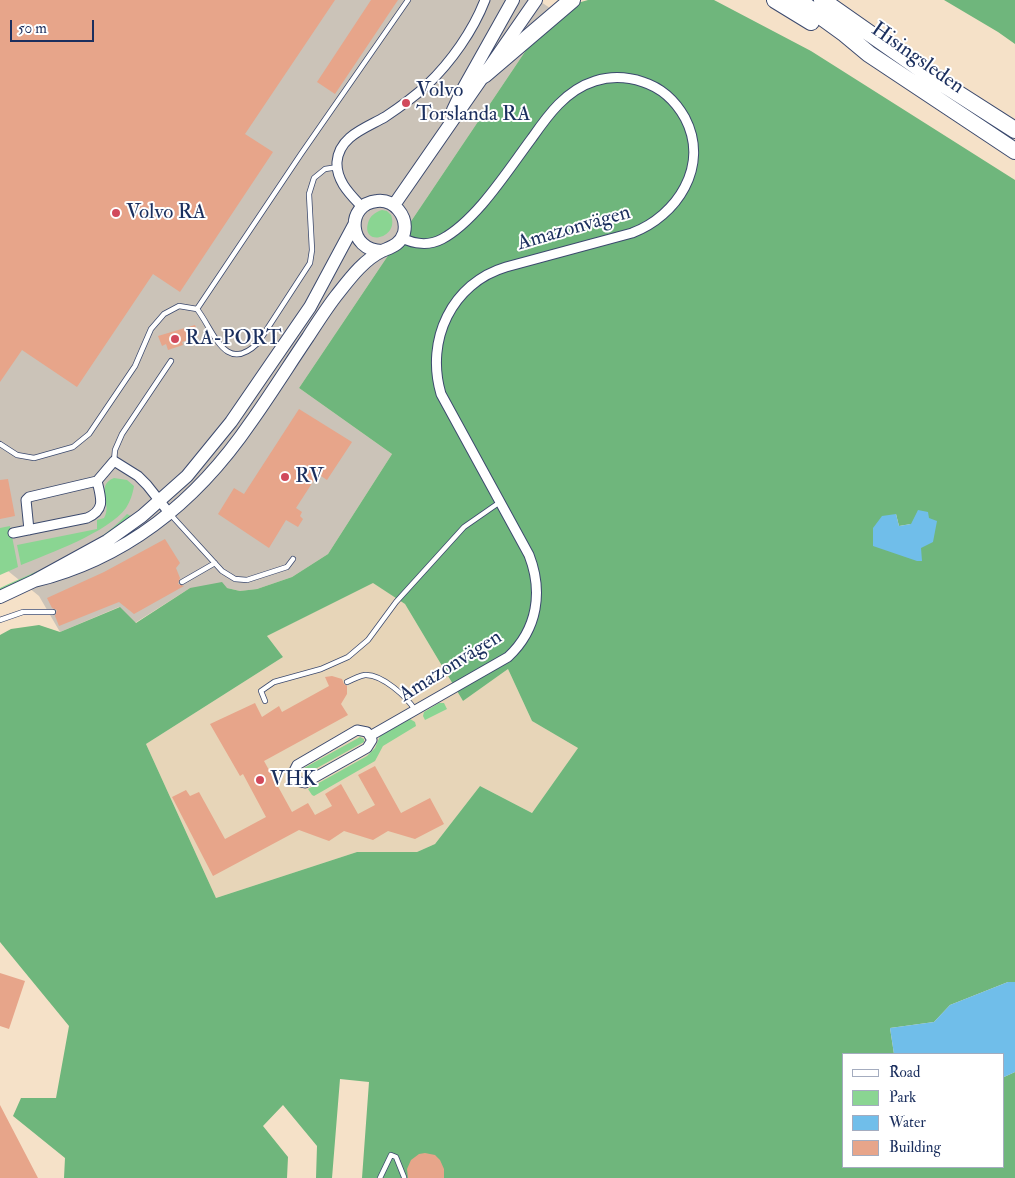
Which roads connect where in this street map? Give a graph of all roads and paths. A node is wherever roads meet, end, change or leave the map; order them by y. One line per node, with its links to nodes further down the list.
1 (408, 0): 20 (lane)
2 (485, 0): 14 (street)
3 (513, 0): 12 (street)
4 (536, 0): 10 (street)
5 (572, 0): 10 (highway)
6 (775, 0): 9 (highway)
7 (798, 0): 9 (highway, Hisingsleden)
8 (822, 0): 11 (highway, Hisingsleden)
9 (845, 34): 13 (highway, Hisingsleden)
10 (484, 75): 12 (street)
11 (1015, 130)
12 (443, 136): 15 (street)
13 (1015, 151)
14 (338, 167): 16 (street); 20 (lane)
15 (394, 205): 16 (street); 18 (street)
16 (362, 207): 17 (street)
17 (354, 225): 19 (street); 25 (street)
18 (402, 238): 19 (street); 26 (street, Amazonvägen)
19 (382, 251): 27 (street)
20 (197, 310): 22 (lane)
21 (171, 360): 23 (lane)
22 (0, 444)
23 (114, 461): 24 (street); 25 (street)
24 (97, 481): 28 (street); 28 (street)
25 (160, 501): 27 (street); 32 (street)
26 (500, 502): 38 (lane); 39 (street, Amazonvägen)
27 (170, 514): 31 (lane); 32 (street)
28 (29, 530): 29 (street)
29 (13, 533)
30 (293, 560): 31 (lane)
31 (215, 563): 33 (lane)
32 (34, 581): 34 (street)
33 (182, 582)
34 (0, 597)
35 (53, 612): 36 (lane)
36 (0, 620)
37 (347, 682): 39 (lane)
38 (265, 701)
39 (415, 710): 40 (street, Amazonvägen)
40 (370, 736): 40 (street, Amazonvägen)
41 (404, 1177): 42 (lane)
42 (380, 1178)

